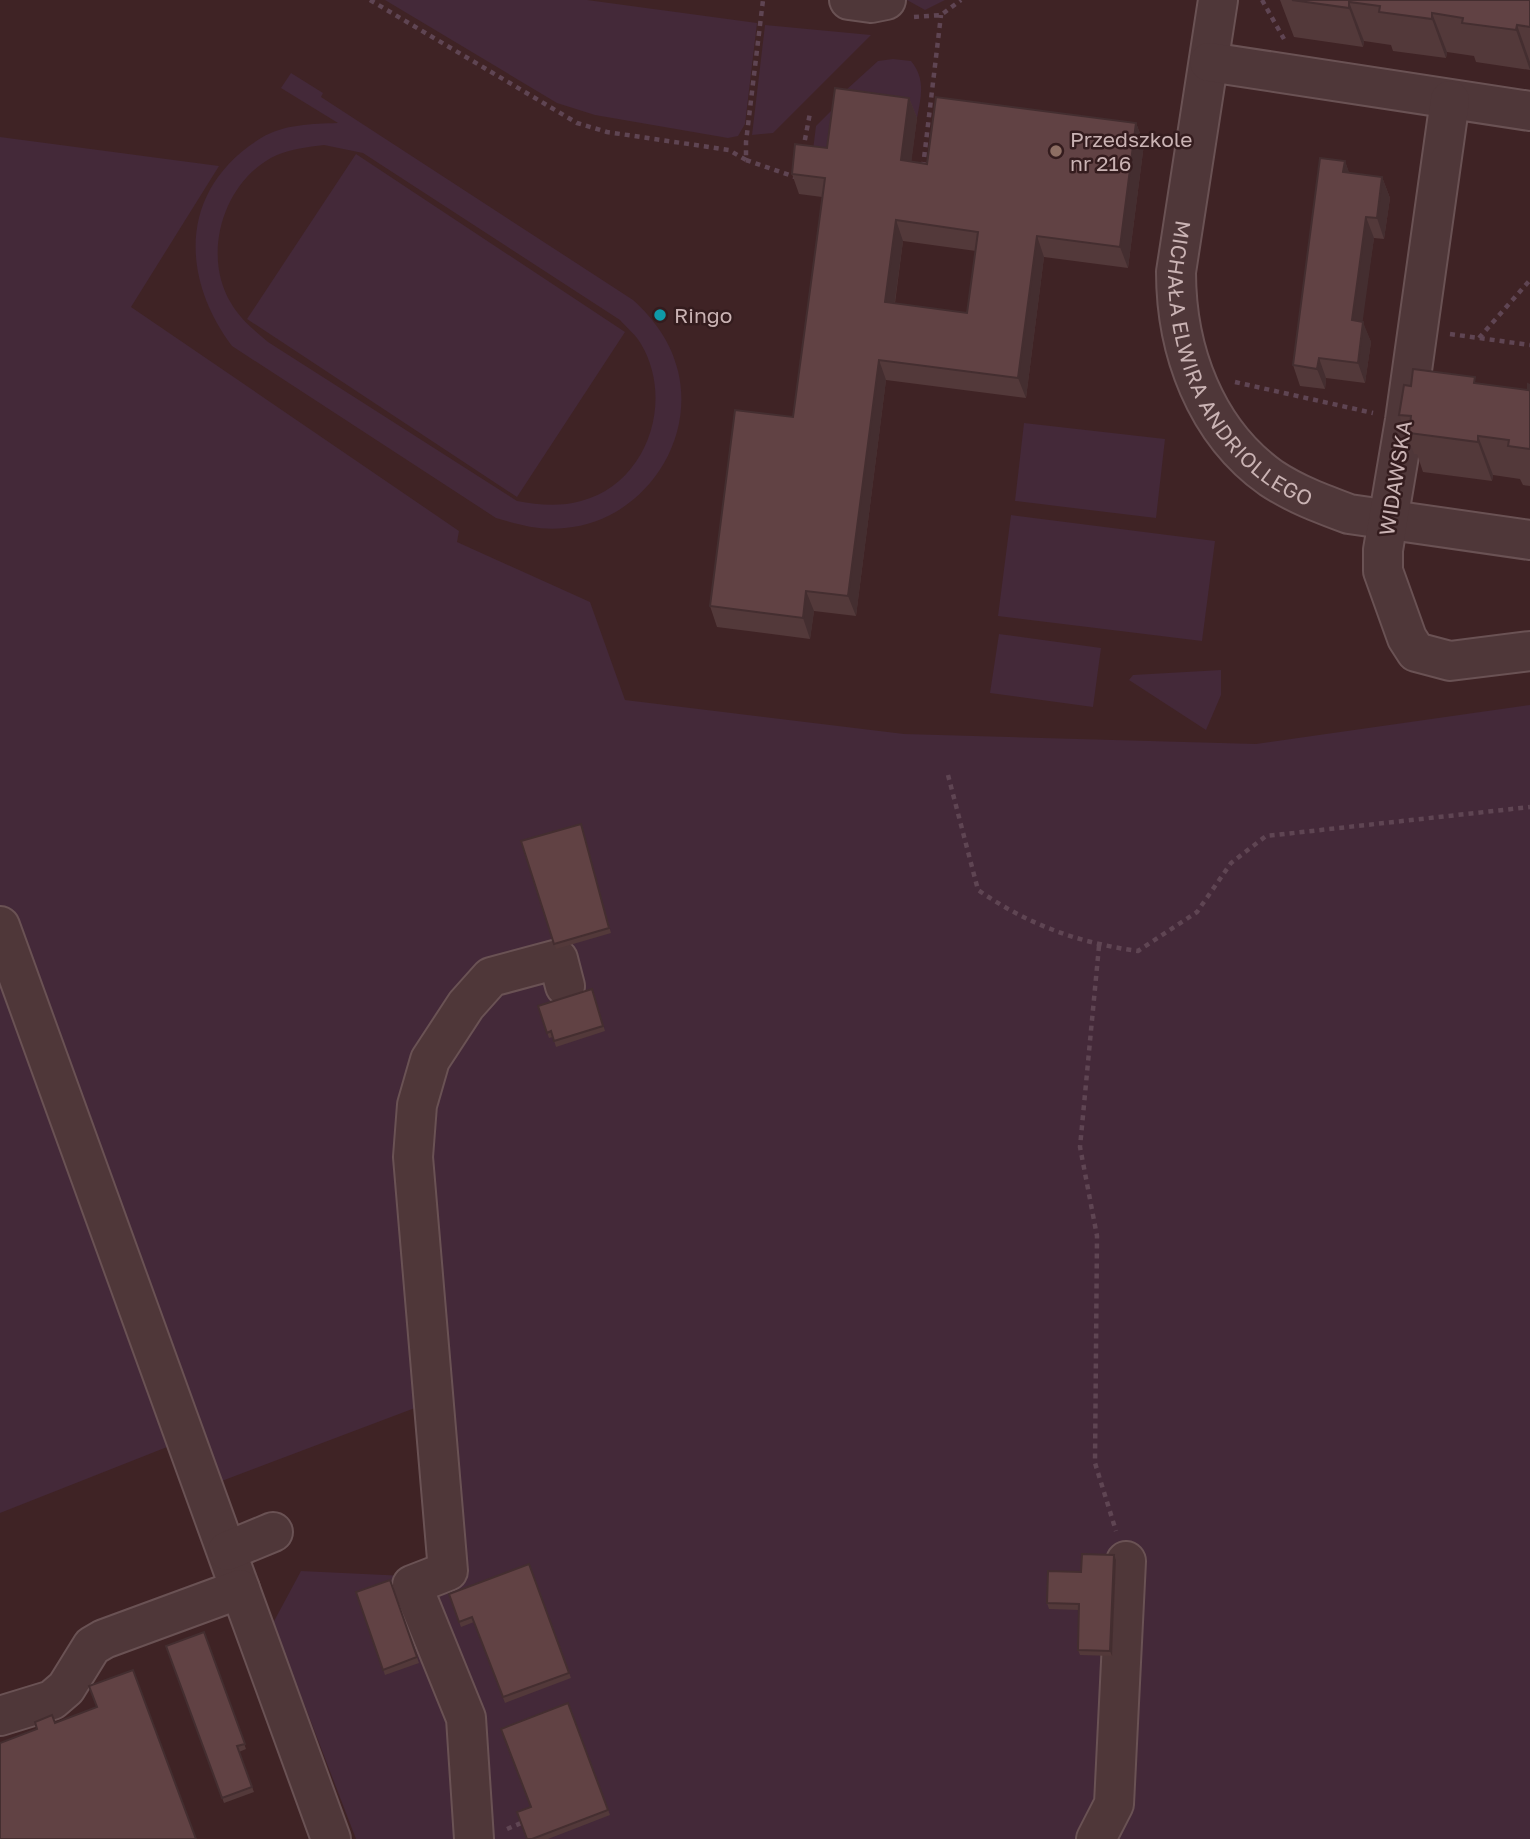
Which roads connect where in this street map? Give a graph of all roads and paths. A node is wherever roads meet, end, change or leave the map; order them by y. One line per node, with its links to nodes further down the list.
1 (370, 0): 13 (path)
2 (763, 0): 13 (path)
3 (849, 0): 6 (street)
4 (961, 0): 7 (path)
5 (1218, 0): 8 (street, MICHAŁA ELWIRA ANDRIOLLEGO)
6 (896, 9): 7 (path)
7 (941, 15): 15 (path)
8 (1209, 62): 9 (street); 20 (street, MICHAŁA ELWIRA ANDRIOLLEGO)
9 (1450, 100): 10 (street); 21 (street, WIDAWSKA)
10 (1530, 111)
11 (810, 113): 12 (path)
12 (803, 157)
13 (746, 160): 14 (path)
14 (802, 169)
15 (922, 170)
16 (1530, 280): 18 (path)
17 (1458, 336): 18 (path)
18 (1479, 338): 19 (path)
19 (1530, 345)
20 (1194, 375): 21 (path); 22 (street, MICHAŁA ELWIRA ANDRIOLLEGO)
21 (1405, 421): 22 (street, WIDAWSKA)
22 (1388, 520): 23 (street, MICHAŁA ELWIRA ANDRIOLLEGO); 24 (street, WIDAWSKA)
23 (1530, 540)
24 (1530, 651)
25 (948, 775): 28 (path)
26 (1530, 807): 28 (path)
27 (0, 926): 31 (street)
28 (1099, 946): 32 (path)
29 (565, 986): 36 (street)
30 (273, 1532): 31 (street)
31 (227, 1551): 33 (street)
32 (1126, 1561): 37 (street)
33 (240, 1589): 34 (street); 35 (street)
34 (0, 1716)
35 (331, 1839)
36 (474, 1839)
37 (1096, 1839)

